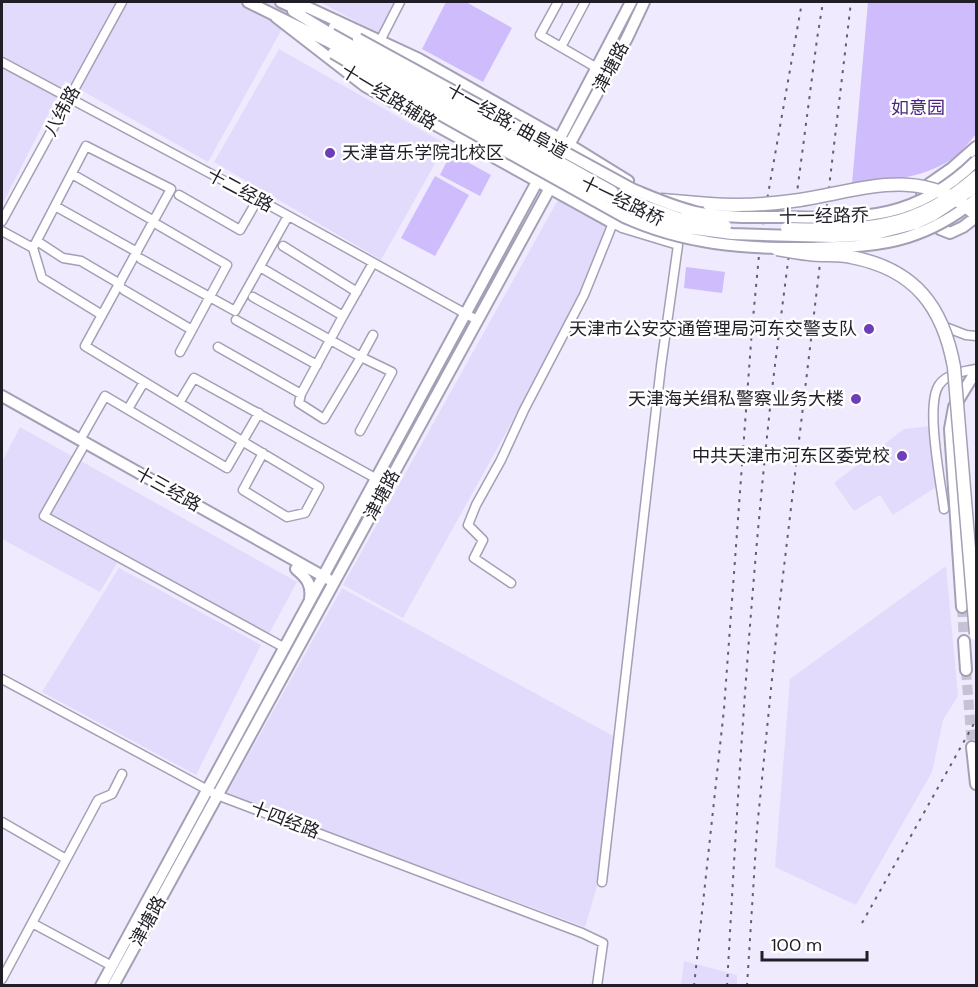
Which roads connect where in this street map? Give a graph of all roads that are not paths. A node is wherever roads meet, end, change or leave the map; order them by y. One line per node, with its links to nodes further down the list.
1 (122, 2): 16 (street, 八纬路)
2 (248, 2): 10 (main road)
3 (280, 2): 11 (main road); 28 (main road, 十一经路; 曲阜道, bridge)
4 (296, 2): 12 (main road)
5 (400, 2): 12 (street)
6 (558, 2): 13 (street)
7 (585, 2): 13 (street)
8 (631, 2): 15 (main road, 津塘路)
9 (644, 2): 17 (main road, 津塘路)
10 (276, 17): 11 (main road); 23 (main road, 十一经路辅路); 41 (main road, 十一经路桥, bridge)
11 (329, 38): 22 (main road, 十一经路桥, bridge); 25 (main road, 十一经路桥, bridge)
12 (380, 40): 17 (main road)
13 (561, 47): 15 (street)
14 (2, 62): 16 (street, 十二经路)
15 (597, 68): 17 (main road, 津塘路)
16 (68, 99): 27 (street, 十二经路); 33 (street, 八纬路)
17 (564, 142): 23 (main road, 津塘路); 24 (main road, 津塘路); 35 (main road)
18 (976, 147): 20 (main road)
19 (976, 161): 28 (main road, 十一经路乔, bridge)
20 (952, 168): 25 (main road); 36 (main road)
21 (72, 174): 30 (street); 34 (street); 34 (street)
22 (976, 176)
23 (538, 180): 24 (main road, 十一经路辅路); 49 (main road, 津塘路)
24 (550, 188): 35 (main road, 十一经路辅路); 53 (main road, 津塘路)
25 (976, 190)
26 (179, 195): 27 (street)
27 (258, 198): 31 (street, 十二经路)
28 (658, 200): 32 (highway, bridge)
29 (976, 200): 41 (main road, 十一经路桥, bridge)
30 (55, 206): 39 (street); 42 (street)
31 (288, 216): 43 (street, 十二经路); 44 (street)
32 (976, 217): 36 (main road)
33 (2, 221)
34 (156, 223): 42 (street); 47 (street)
35 (613, 223): 79 (street); 93 (street)
36 (963, 228): 37 (main road)
37 (976, 228)
38 (2, 231): 39 (street)
39 (35, 244): 45 (street); 50 (street)
40 (283, 246): 46 (street)
41 (777, 249): 82 (highway, bridge)
42 (139, 256): 45 (street); 47 (street)
43 (373, 263): 46 (street); 49 (street, 十二经路)
44 (260, 267): 47 (street); 51 (street)
45 (122, 287): 50 (street); 55 (street)
46 (357, 292): 51 (street)
47 (210, 296): 55 (street)
48 (253, 297): 58 (street)
49 (465, 313): 53 (street, 十二经路); 75 (main road, 津塘路)
50 (102, 315): 64 (street)
51 (343, 316): 58 (street)
52 (236, 320): 62 (street)
53 (477, 320): 78 (main road, 津塘路)
54 (933, 320): 57 (street)
55 (192, 330): 60 (street)
56 (373, 335): 61 (street)
57 (976, 336)
58 (330, 341): 61 (street); 62 (street)
59 (218, 347): 65 (street)
60 (180, 352)
61 (361, 357): 65 (street); 71 (street)
62 (317, 365): 65 (street)
63 (976, 370): 76 (street); 81 (main road)
64 (144, 382): 67 (street); 69 (street)
65 (301, 394)
66 (2, 396): 73 (main road, 十三经路)
67 (179, 403): 70 (street); 72 (street)
68 (2, 404): 73 (main road, 十三经路)
69 (128, 409): 72 (street); 73 (street)
70 (259, 413): 72 (street); 75 (street)
71 (360, 430)
72 (242, 441): 74 (street)
73 (81, 444): 77 (main road, 十三经路); 84 (street)
74 (263, 453): 74 (street)
75 (377, 479): 78 (main road, 津塘路)
76 (944, 509)
77 (298, 566): 78 (main road, 十三经路); 80 (main road)
78 (324, 583): 80 (main road, 津塘路)
79 (511, 583)
80 (314, 607): 84 (main road, 津塘路); 90 (main road, 津塘路)
81 (962, 607)
82 (976, 634)
83 (964, 641): 85 (main road)
84 (285, 648): 90 (main road, 津塘路)
85 (966, 670)
86 (2, 680): 90 (street, 十四经路)
87 (972, 747): 89 (main road)
88 (122, 774): 92 (street)
89 (976, 784)
90 (212, 792): 95 (main road, 津塘路); 98 (main road, 津塘路); 99 (street, 十四经路)
91 (2, 822): 92 (street)
92 (66, 860): 94 (street)
93 (602, 882)
94 (32, 923): 95 (street); 96 (street)
95 (112, 966): 97 (main road, 津塘路)
96 (2, 979)
97 (101, 986)
98 (113, 986)
99 (597, 986)

